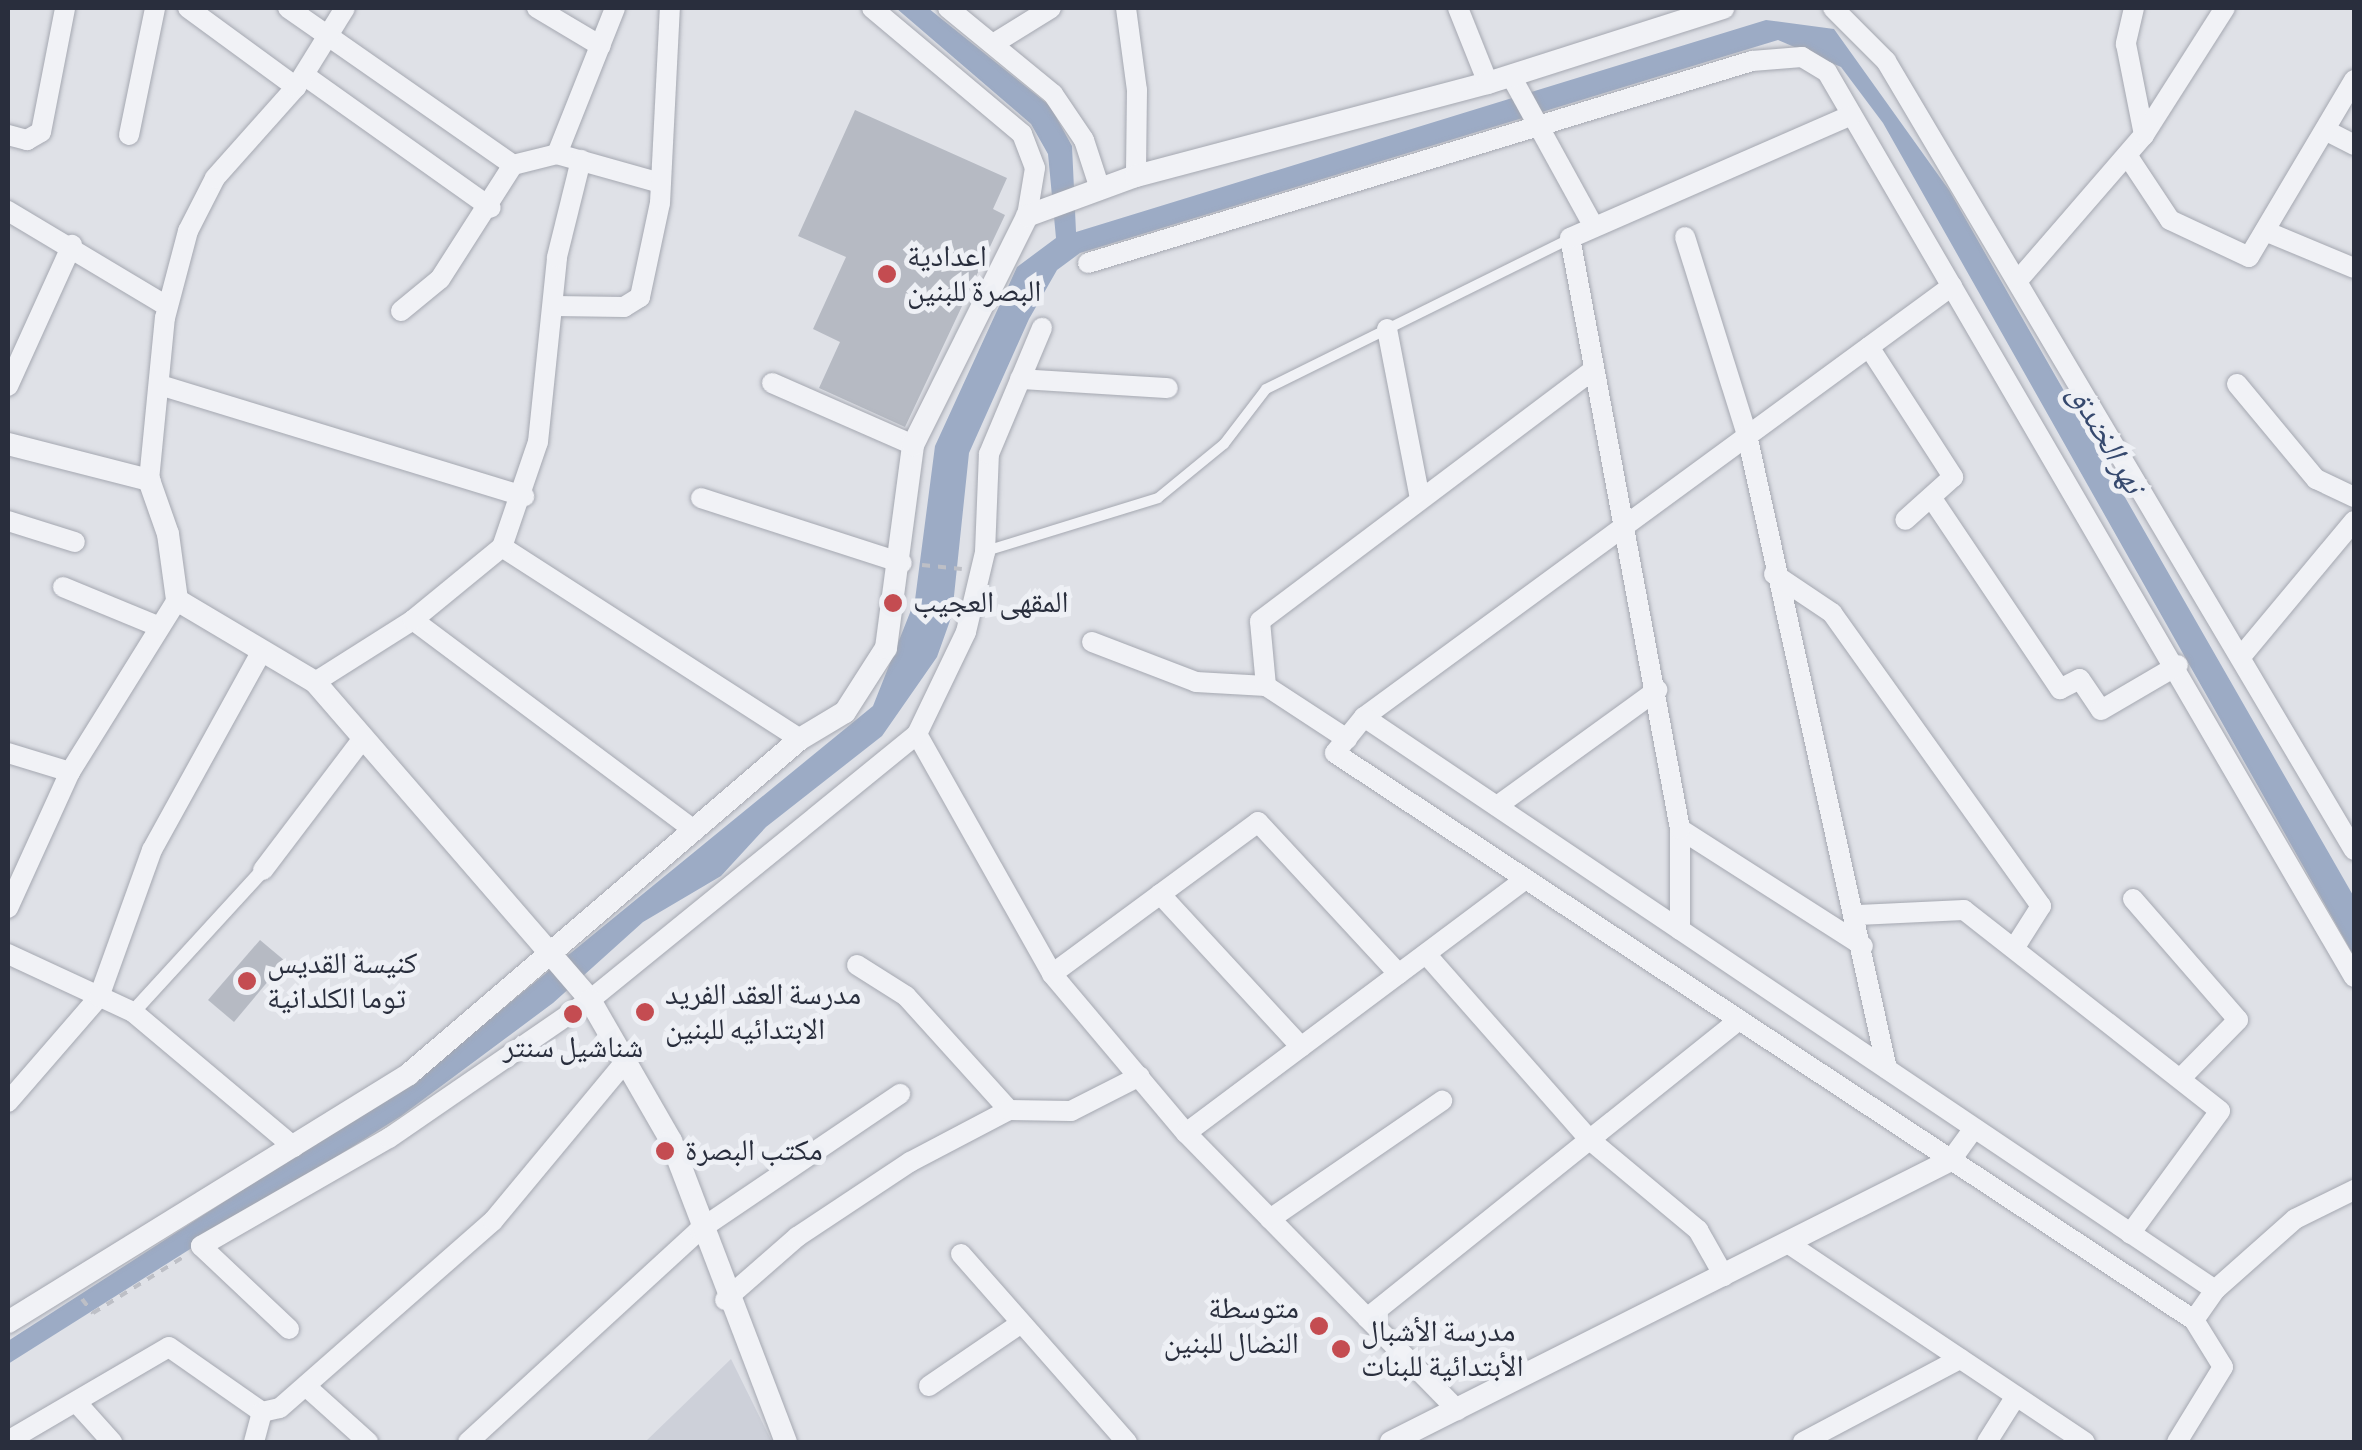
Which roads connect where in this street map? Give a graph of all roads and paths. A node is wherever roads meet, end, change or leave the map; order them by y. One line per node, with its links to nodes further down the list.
1 (65, 8): 29 (street)
2 (155, 8): 27 (street)
3 (188, 8): 22 (street)
4 (288, 8): 18 (street)
5 (345, 8): 18 (street)
6 (537, 8): 20 (street)
7 (616, 8): 20 (street)
8 (670, 8): 36 (street)
9 (872, 8): 40 (street)
10 (948, 8): 19 (street)
11 (1051, 8): 19 (street)
12 (1126, 8): 35 (street)
13 (1458, 8): 23 (street)
14 (1723, 8): 23 (street)
15 (1833, 8): 48 (street)
16 (2134, 8): 28 (street)
17 (2225, 8): 28 (street)
18 (328, 38): 22 (street); 34 (street)
19 (993, 44): 37 (street)
20 (601, 46): 31 (street)
21 (2354, 80): 26 (street)
22 (300, 81): 38 (street); 50 (street)
23 (1505, 81): 25 (street); 35 (street)
24 (1851, 116): 25 (street); 41 (street); 49 (street)
25 (1536, 126): 41 (street); 46 (street)
26 (2325, 130): 30 (street); 42 (street)
27 (130, 135)
28 (2144, 135): 32 (street)
29 (8, 136)
30 (2354, 145)
31 (557, 154): 33 (street); 34 (street)
32 (2127, 155): 42 (street); 48 (street)
33 (581, 160): 36 (street); 51 (street)
34 (513, 165): 38 (street)
35 (1136, 176): 37 (street)
36 (660, 183): 51 (street)
37 (1089, 193): 40 (street)
38 (491, 208): 52 (street)
39 (8, 210): 45 (street)
40 (1035, 213): 66 (street)
41 (1594, 227): 44 (street)
42 (2264, 230): 47 (street)
43 (1685, 236): 64 (street)
44 (1570, 238): 54 (lane); 57 (street)
45 (72, 244): 50 (street); 55 (street)
46 (1088, 263)
47 (2354, 268)
48 (2020, 278): 88 (street)
49 (1952, 286): 56 (street); 89 (street)
50 (167, 306): 60 (street)
51 (554, 306): 68 (street)
52 (401, 311)
53 (1042, 328): 58 (street)
54 (1387, 329): 71 (street); 79 (lane)
55 (14, 347): 62 (street)
56 (1869, 347): 64 (street); 72 (street)
57 (1592, 371): 71 (street); 76 (street)
58 (1020, 379): 63 (street); 79 (street)
59 (772, 383): 66 (street)
60 (160, 384): 67 (street); 68 (street)
61 (2236, 384): 70 (street)
62 (8, 386)
63 (1168, 388)
64 (1747, 436): 76 (street); 81 (street)
65 (8, 444): 67 (street)
66 (914, 446): 80 (street)
67 (149, 480): 83 (street)
68 (524, 496): 78 (street)
69 (701, 498): 80 (street)
70 (2354, 498)
71 (1420, 499): 91 (street)
72 (1933, 500): 73 (street); 89 (street)
73 (1905, 520)
74 (8, 521): 77 (street)
75 (2354, 522): 88 (street)
76 (1627, 526): 92 (street); 93 (street)
77 (75, 542)
78 (502, 547): 84 (street); 95 (street)
79 (979, 561): 80 (path); 94 (street)
80 (907, 564): 95 (street)
81 (1774, 574): 109 (street); 112 (street)
82 (63, 588): 85 (street)
83 (176, 600): 85 (street); 87 (street)
84 (412, 620): 90 (street); 102 (street)
85 (155, 626): 99 (street)
86 (1092, 642): 91 (street)
87 (260, 654): 90 (street); 120 (street)
88 (2244, 654): 103 (street)
89 (2178, 665): 119 (street)
90 (315, 682): 96 (street)
91 (1266, 686): 97 (street)
92 (1657, 690): 100 (street); 101 (street)
93 (1364, 717): 97 (street); 100 (street)
94 (917, 734): 117 (street); 121 (street)
95 (800, 739): 102 (street)
96 (360, 742): 104 (street); 113 (street)
97 (1341, 746): 105 (street)
98 (8, 754): 99 (street)
99 (70, 772): 108 (street)
100 (1496, 806): 110 (street)
101 (1680, 829): 110 (street); 111 (street)
102 (694, 831): 113 (street)
103 (2354, 850)
104 (264, 870): 122 (street)
105 (1526, 879): 115 (street); 123 (street)
106 (1160, 894): 117 (street); 118 (street); 124 (street)
107 (2133, 899): 128 (street)
108 (8, 908)
109 (1856, 916): 111 (street); 112 (street)
110 (1680, 930): 126 (street)
111 (1863, 946): 126 (street)
112 (2015, 947): 128 (street)
113 (551, 952): 121 (street); 136 (street)
114 (8, 954): 120 (street)
115 (1426, 954): 118 (street); 135 (street)
116 (857, 965): 132 (street)
117 (1052, 974): 127 (street)
118 (1399, 974): 124 (street)
119 (2354, 976)
120 (99, 997): 122 (street); 131 (street)
121 (588, 997): 125 (street); 143 (street)
122 (133, 1012): 136 (street)
123 (1739, 1020): 135 (street); 137 (street)
124 (1302, 1046): 134 (street)
125 (629, 1057): 140 (street); 156 (street)
126 (1887, 1069): 133 (street)
127 (1140, 1076): 132 (street); 134 (street)
128 (2181, 1078): 141 (street)
129 (900, 1094): 140 (street)
130 (1442, 1101): 139 (street)
131 (8, 1102)
132 (1009, 1110): 147 (street)
133 (1974, 1128): 137 (street); 141 (street)
134 (1186, 1133): 139 (street)
135 (1590, 1140): 145 (street); 149 (street)
136 (294, 1146): 151 (street)
137 (1952, 1160): 142 (street); 150 (street)
138 (2354, 1190): 146 (street)
139 (1270, 1219): 149 (street)
140 (700, 1230): 147 (street); 165 (street)
141 (2130, 1234): 146 (street)
142 (1789, 1244): 145 (street); 154 (street)
143 (202, 1246): 148 (path); 153 (street)
144 (962, 1254): 152 (street)
145 (1724, 1276): 159 (street)
146 (2214, 1290): 150 (street)
147 (726, 1300): 166 (street)
148 (91, 1311)
149 (1368, 1318): 159 (street)
150 (2194, 1320): 172 (street)
151 (8, 1322)
152 (1020, 1324): 155 (street); 167 (street)
153 (289, 1329)
154 (1960, 1358): 157 (street); 169 (street)
155 (929, 1386)
156 (308, 1388): 160 (street); 164 (street)
157 (2016, 1396): 170 (street); 171 (street)
158 (76, 1402): 160 (street); 161 (street); 162 (street)
159 (1457, 1410): 168 (street)
160 (262, 1412): 163 (street)
161 (8, 1441)
162 (112, 1442)
163 (254, 1442)
164 (368, 1442)
165 (468, 1442)
166 (786, 1442)
167 (1127, 1442)
168 (1390, 1442)
169 (1803, 1442)
170 (1987, 1442)
171 (2085, 1442)
172 (2177, 1442)

